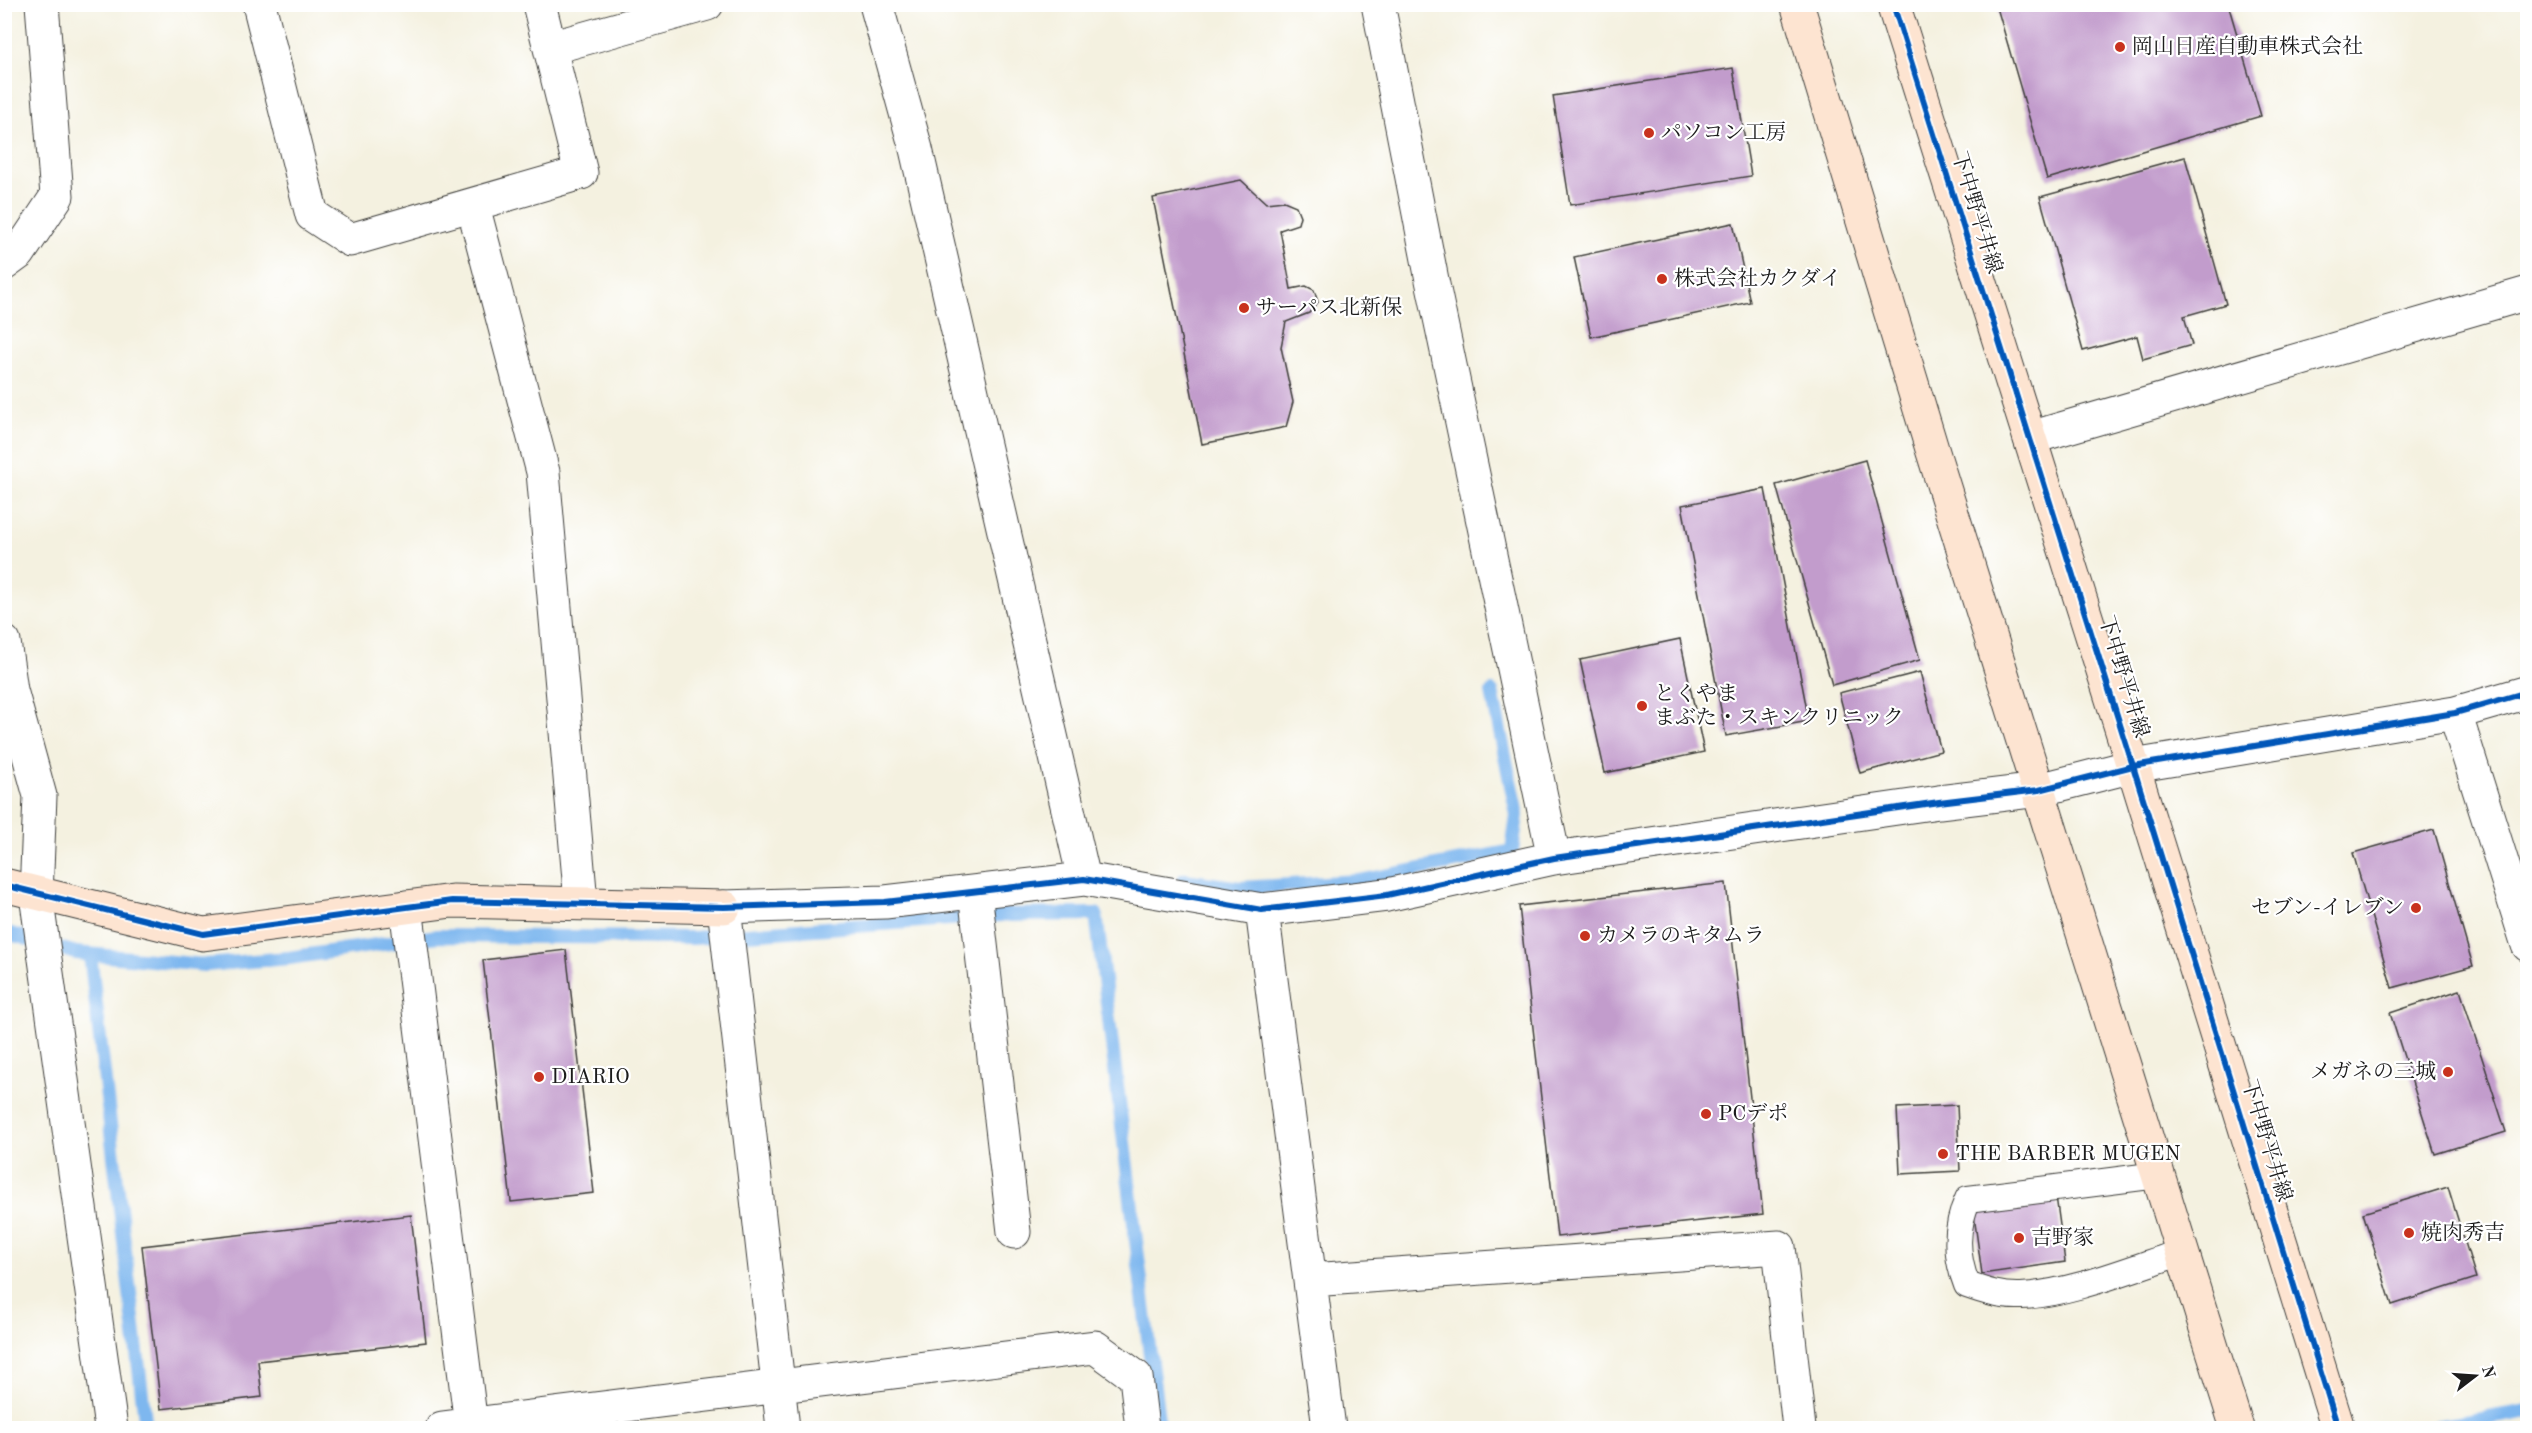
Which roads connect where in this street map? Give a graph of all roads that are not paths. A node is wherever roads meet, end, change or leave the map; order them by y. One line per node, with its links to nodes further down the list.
1 (42, 4): 11 (street)
2 (259, 4): 10 (street)
3 (538, 4): 9 (street)
4 (707, 4): 9 (street)
5 (876, 4): 20 (street)
6 (1378, 4): 19 (street)
7 (1797, 4): 18 (street)
8 (1893, 4): 13 (street, 下中野平井線)
9 (550, 48): 10 (street)
10 (473, 206): 23 (street)
11 (4, 264)
12 (2528, 293): 13 (street)
13 (2030, 438): 17 (street, 下中野平井線)
14 (4, 642): 22 (street)
15 (2528, 692): 16 (street)
16 (2455, 713): 17 (street); 28 (street)
17 (2133, 766): 18 (street); 41 (street, 下中野平井線)
18 (2039, 790): 19 (street); 29 (street)
19 (1554, 858): 25 (street)
20 (1084, 879): 24 (street); 25 (street)
21 (4, 885): 22 (street)
22 (36, 895): 27 (street); 35 (street)
23 (581, 902): 26 (street); 27 (street)
24 (977, 908): 26 (street); 30 (street)
25 (1262, 910): 32 (street)
26 (726, 926): 33 (street)
27 (409, 930): 34 (street)
28 (2528, 945)
29 (2158, 1175): 31 (street); 31 (lane)
30 (1014, 1232)
31 (2183, 1252): 40 (street)
32 (1311, 1280): 38 (street); 39 (street)
33 (778, 1386): 34 (street); 36 (street); 37 (street)
34 (456, 1427)
35 (111, 1428)
36 (783, 1428)
37 (1142, 1428)
38 (1329, 1428)
39 (1800, 1428)
40 (2237, 1428)
41 (2338, 1428)

